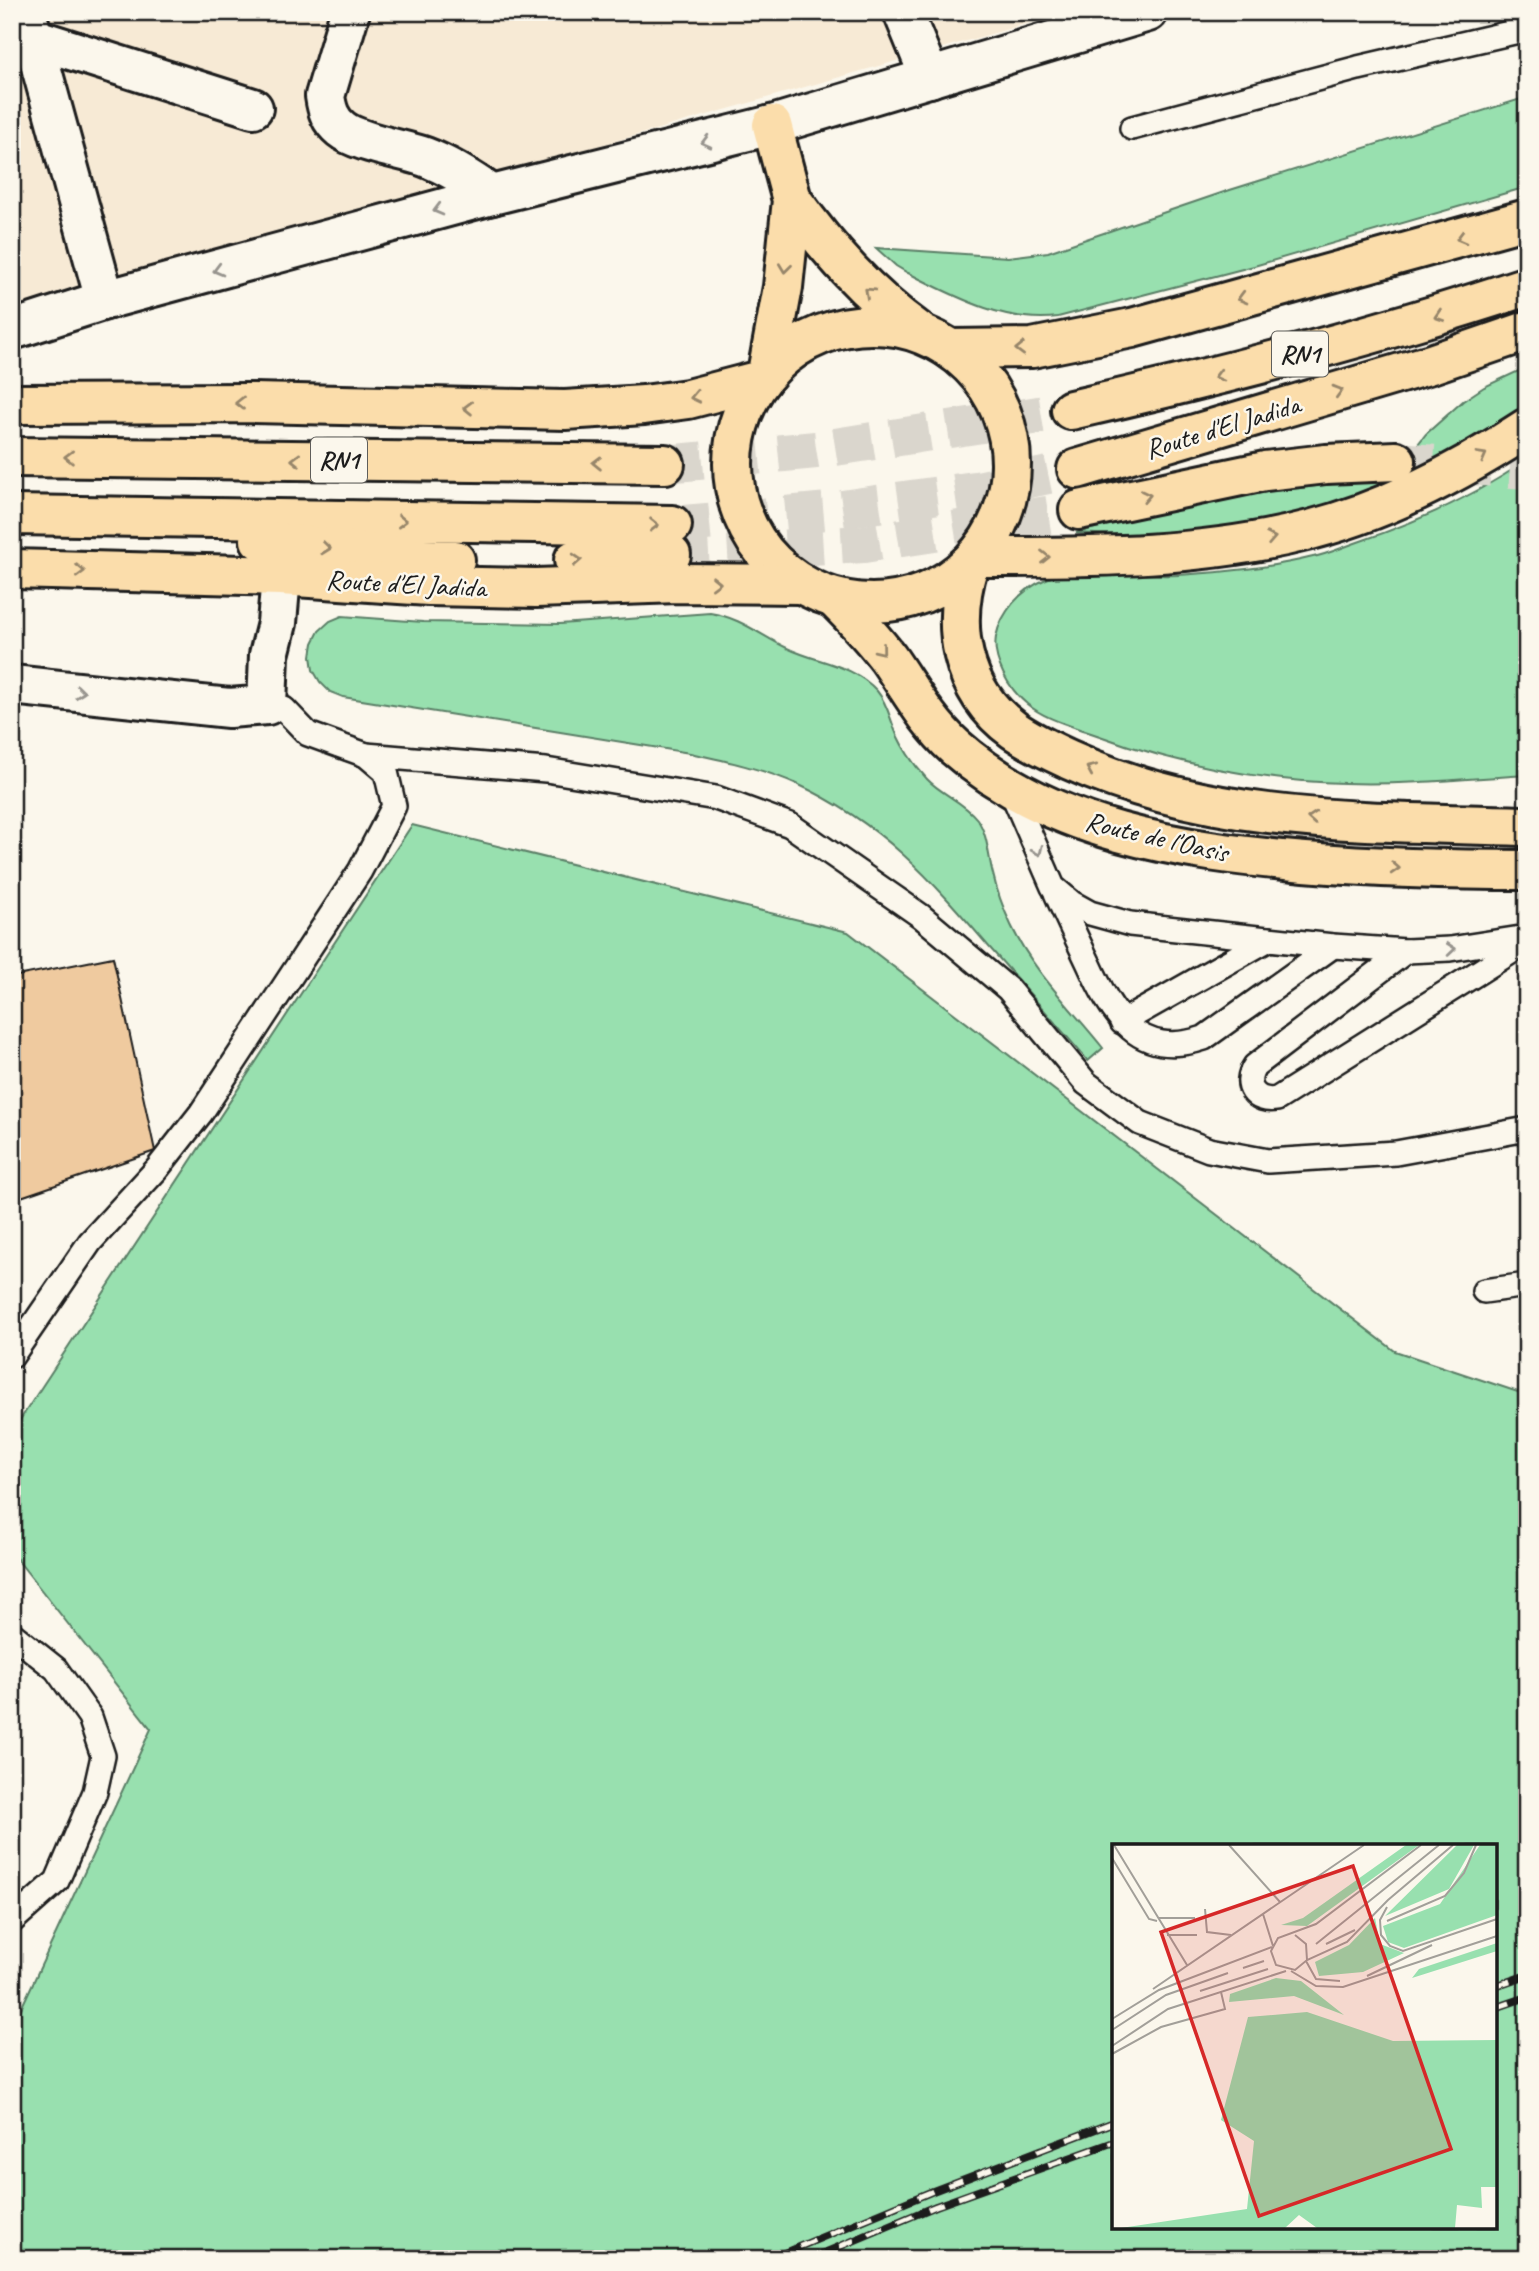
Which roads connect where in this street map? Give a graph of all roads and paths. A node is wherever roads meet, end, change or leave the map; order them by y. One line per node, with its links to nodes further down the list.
1 (350, 12): 10 (street)
2 (903, 12): 6 (street)
3 (1148, 12): 6 (street)
4 (30, 25): 7 (street); 14 (street)
5 (1527, 29): 9 (lane)
6 (930, 78): 8 (street)
7 (253, 108)
8 (772, 125): 10 (street, one-way to 10); 11 (main road)
9 (1132, 128)
10 (492, 195): 14 (street, one-way to 14)
11 (792, 200): 17 (main road, one-way to 11); 18 (main road, one-way to 18)
12 (1527, 219): 17 (main road, one-way to 17)
13 (1527, 286): 20 (main road, Route d'El Jadida / RN1, one-way to 20)
14 (106, 300): 15 (street)
15 (12, 330)
16 (1527, 331): 25 (main road, Route d'El Jadida / RN1, one-way to 16)
17 (936, 342): 18 (main road); 29 (main road)
18 (764, 377): 19 (main road, one-way to 19); 32 (main road)
19 (12, 404)
20 (1071, 410)
21 (1527, 428): 29 (main road, one-way to 21)
22 (12, 457): 24 (main road, RN1, one-way to 22)
23 (1396, 461): 26 (main road, one-way to 23)
24 (666, 464)
25 (1077, 470)
26 (1079, 510)
27 (12, 515): 28 (main road, one-way to 28)
28 (672, 540)
29 (973, 560): 33 (main road); 39 (main road, Route de l'Oasis, one-way to 29)
30 (12, 569): 31 (main road, Route d'El Jadida, one-way to 31)
31 (281, 576): 32 (main road, Route d'El Jadida, one-way to 32); 35 (street)
32 (800, 584): 33 (main road)
33 (835, 599): 37 (main road, Route de l'Oasis, one-way to 37)
34 (12, 685): 35 (street, one-way to 35)
35 (267, 705): 36 (lane)
36 (366, 755): 48 (lane); 51 (lane)
37 (1010, 788): 41 (main road, Route de l'Oasis, one-way to 41); 42 (lane, one-way to 42)
38 (1527, 798): 39 (main road)
39 (1370, 821): 40 (main road, Route de l'Oasis)
40 (1527, 826)
41 (1527, 870)
42 (1053, 887): 43 (lane); 47 (lane)
43 (1269, 939): 45 (lane); 47 (lane)
44 (1527, 939): 46 (lane, one-way to 44); 46 (lane)
45 (1333, 946): 46 (lane); 47 (lane)
46 (1406, 951)
47 (1122, 1022)
48 (1527, 1129)
49 (1527, 1285): 50 (lane)
50 (1484, 1291)
51 (12, 1356)
52 (12, 1634): 53 (lane)
53 (12, 1921)

